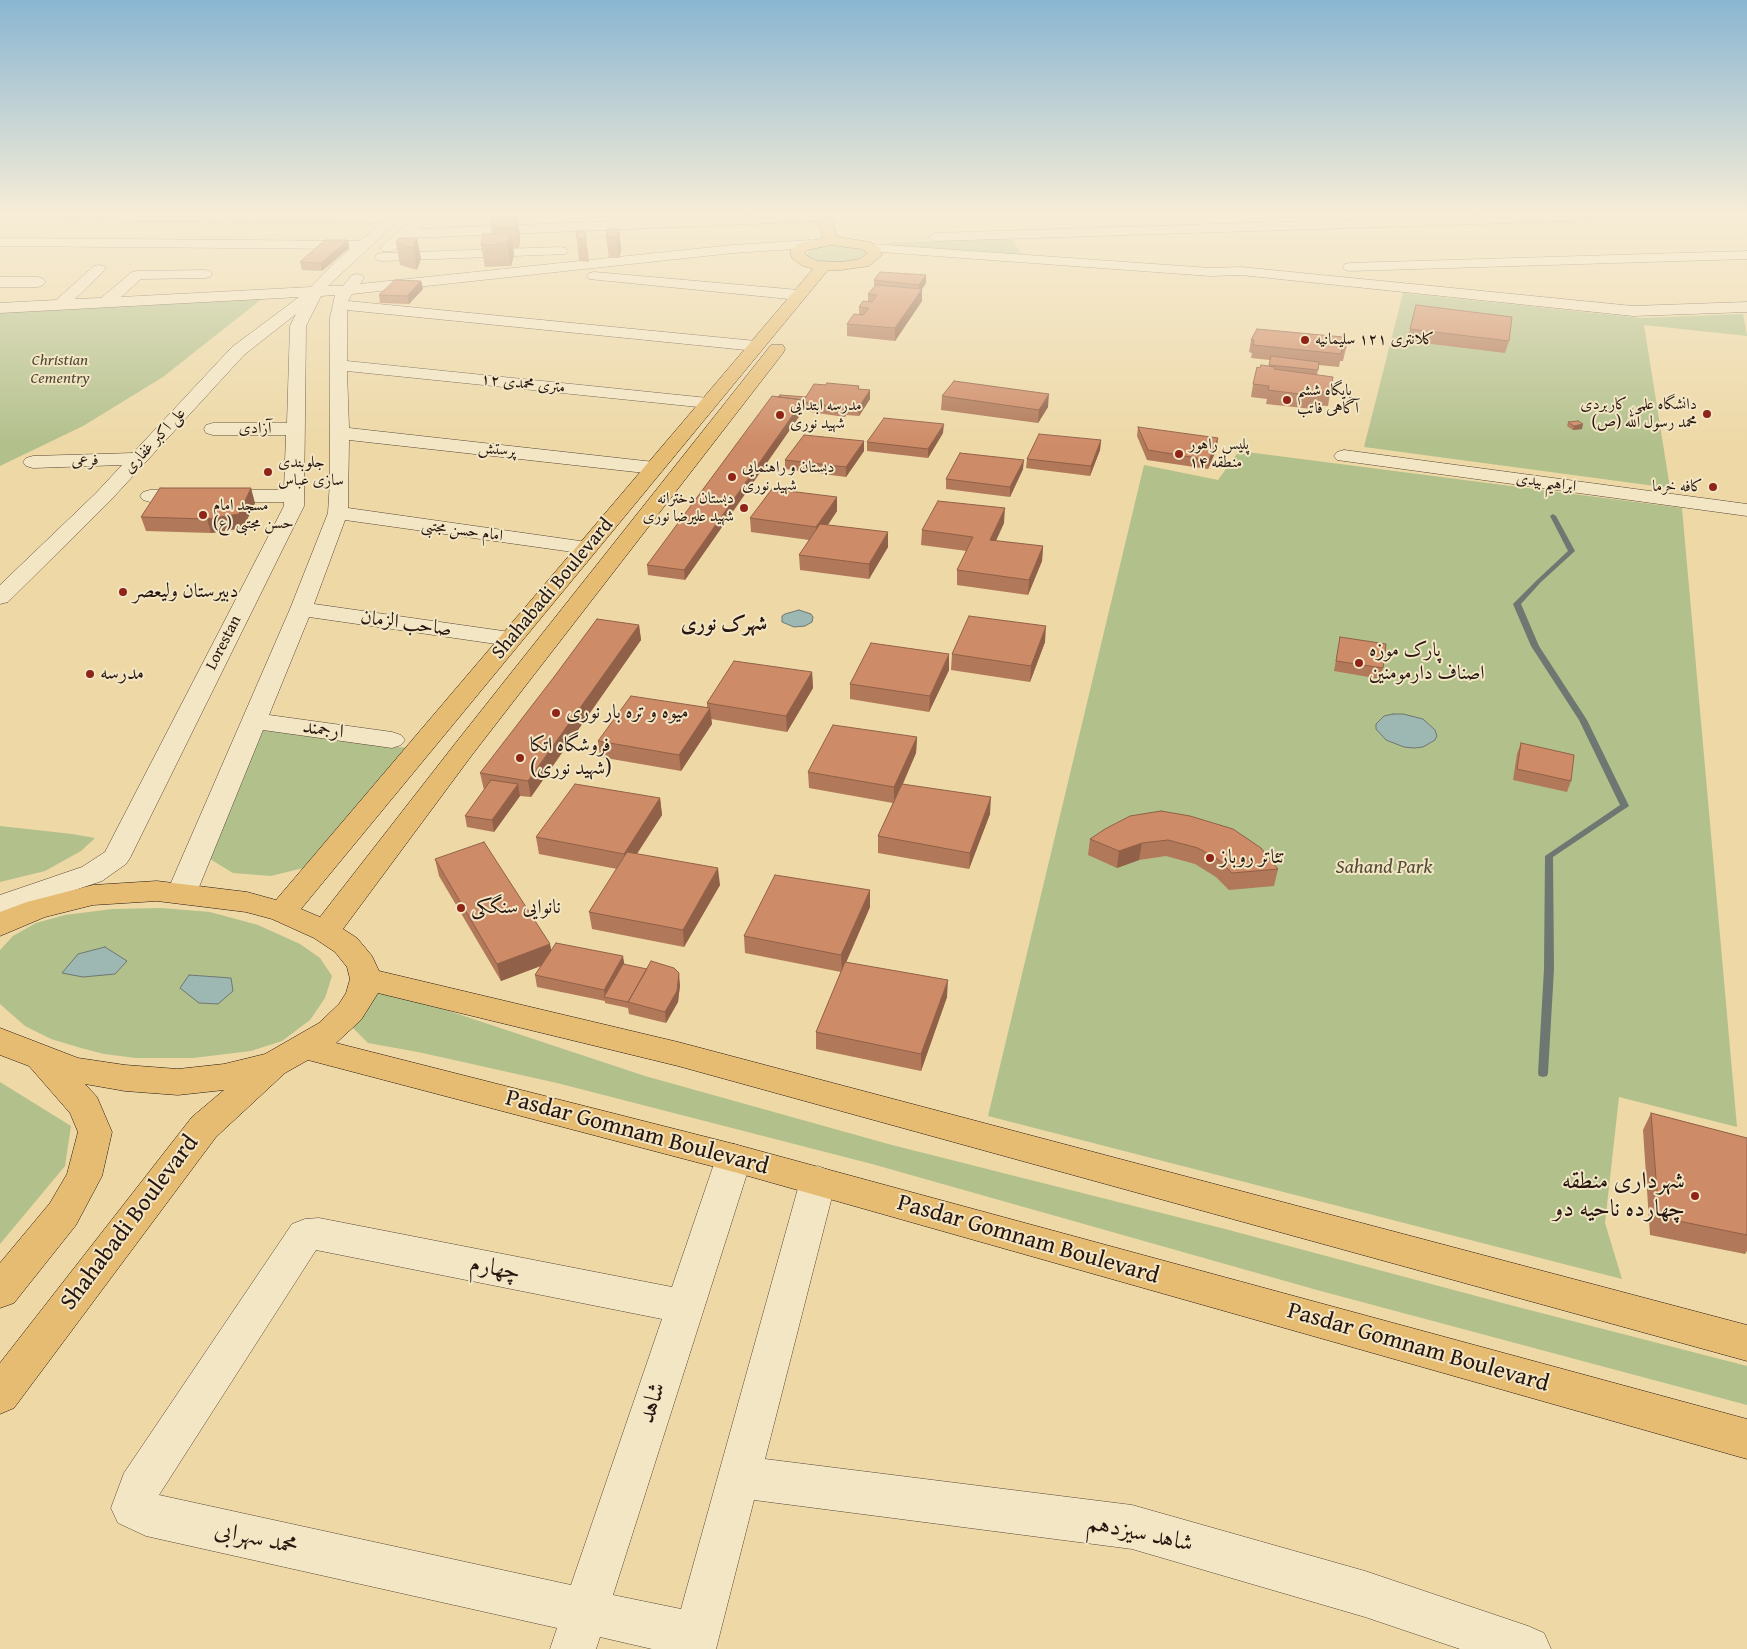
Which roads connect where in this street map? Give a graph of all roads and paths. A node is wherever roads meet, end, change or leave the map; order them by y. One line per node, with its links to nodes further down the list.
1 (75, 291): 13 (street)
2 (119, 291): 12 (street)
3 (347, 291): 11 (street, Lorestan)
4 (393, 291): 11 (street)
5 (754, 291): 10 (street)
6 (804, 291): 10 (main road, Shahabadi Boulevard)
7 (813, 291): 39 (main road, Shahabadi Boulevard)
8 (1437, 291): 14 (street)
9 (315, 292): 11 (street); 12 (street); 20 (street, Lorestan); 23 (street, علی اکبر غفاری)
10 (799, 295): 16 (main road, Shahabadi Boulevard)
11 (343, 298): 16 (street); 17 (street)
12 (106, 302): 13 (street)
13 (60, 305): 15 (street)
14 (1747, 307)
15 (0, 308)
16 (756, 346): 18 (main road, Shahabadi Boulevard)
17 (339, 365): 18 (street, ۱۲ متری محمدی); 21 (street)
18 (708, 403): 25 (main road, Shahabadi Boulevard)
19 (213, 429): 20 (street, آزادی)
20 (296, 429): 27 (street, Lorestan)
21 (340, 433): 25 (street, پرستش); 29 (street)
22 (1344, 456): 28 (street, ابراهیم بیدی)
23 (137, 459): 24 (street, فرعی); 31 (street, علی اکبر غفاری)
24 (33, 462)
25 (654, 468): 30 (main road, Shahabadi Boulevard)
26 (150, 496): 27 (street)
27 (294, 496): 38 (street, Lorestan)
28 (1747, 510)
29 (338, 513): 30 (street, امام حسن مجتبی); 32 (street)
30 (587, 548): 33 (main road, Shahabadi Boulevard)
31 (0, 596)
32 (301, 609): 33 (street, صاحب الزمان); 34 (street)
33 (510, 639): 37 (main road, Shahabadi Boulevard)
34 (255, 721): 35 (street, ارجمند); 36 (street)
35 (392, 740)
36 (182, 892): 37 (main road); 38 (main road)
37 (282, 912): 39 (main road)
38 (3, 916)
39 (325, 931): 40 (main road)
40 (366, 979): 42 (main road); 50 (main road)
41 (0, 1040): 43 (main road)
42 (306, 1047): 44 (main road); 45 (main road, Pasdar Gomnam Boulevard)
43 (39, 1057): 44 (main road); 48 (main road)
44 (275, 1064): 51 (main road, Shahabadi Boulevard)
45 (734, 1158): 46 (main road, Pasdar Gomnam Boulevard); 49 (street, شاهد)
46 (818, 1181): 52 (main road, Pasdar Gomnam Boulevard); 53 (street)
47 (305, 1235): 49 (street, چهارم); 54 (street, محمد سهرابی)
48 (0, 1292)
49 (685, 1307): 54 (street, شاهد)
50 (1747, 1343)
51 (0, 1395)
52 (1747, 1439)
53 (739, 1477): 55 (street); 56 (street, شاهد سیزدهم)
54 (579, 1630): 55 (street, محمد سهرابی)
55 (695, 1643)
56 (1528, 1649)

